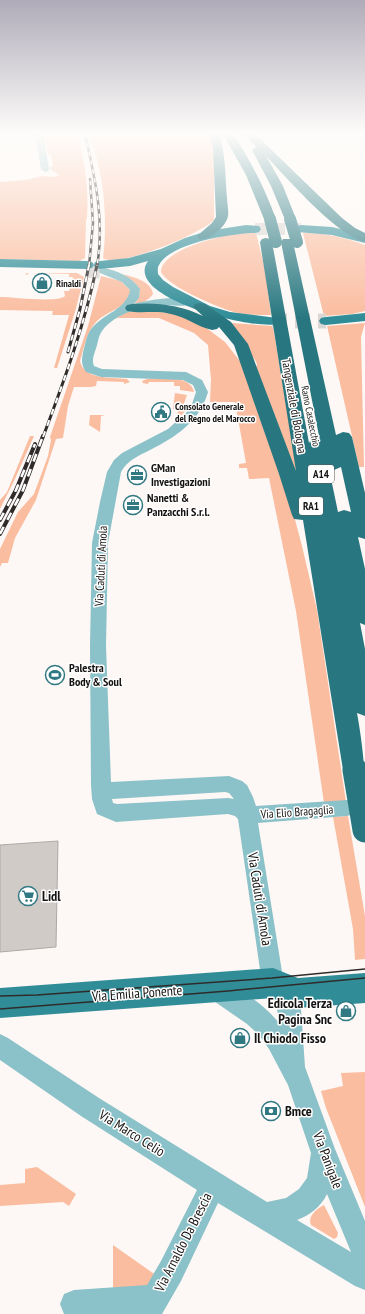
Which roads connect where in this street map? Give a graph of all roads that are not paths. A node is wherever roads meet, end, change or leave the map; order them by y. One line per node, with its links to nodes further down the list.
1 (221, 195): 8 (highway)
2 (255, 195): 7 (highway, Tangenziale di Bologna / RA1)
3 (262, 195): 7 (highway, Ramo Casalecchio / A14)
4 (268, 195): 7 (highway, Ramo Casalecchio / A14)
5 (276, 195): 7 (highway, Tangenziale di Bologna / RA1)
6 (312, 195): 9 (highway)
7 (278, 230): 8 (main road); 9 (main road); 22 (highway, Tangenziale di Bologna / RA1); 23 (highway, Ramo Casalecchio / A14); 24 (highway, Tangenziale di Bologna / RA1); 25 (highway, Ramo Casalecchio / A14)
8 (204, 236): 10 (main road)
9 (365, 239)
10 (165, 252): 13 (main road); 14 (main road)
11 (0, 263): 12 (main road)
12 (0, 268)
13 (101, 269): 14 (main road); 17 (street, Via Caduti di Amola)
14 (159, 283): 15 (street, Via Caduti di Amola); 16 (main road)
15 (146, 304): 16 (street, Via Caduti di Amola); 17 (street, Via Caduti di Amola)
16 (194, 304): 19 (main road); 21 (highway)
17 (125, 311): 21 (highway); 27 (street, Via Caduti di Amola)
18 (365, 317): 20 (main road)
19 (272, 321)
20 (326, 321)
21 (247, 360): 24 (highway)
22 (365, 533)
23 (365, 617)
24 (334, 641): 28 (highway, Tangenziale di Bologna / RA1, bridge)
25 (365, 707)
26 (347, 808): 27 (street, Via Elio Bragaglia)
27 (247, 815): 29 (street, Via Caduti di Amola)
28 (365, 830)
29 (273, 983): 30 (main road, Via Emilia Ponente); 32 (main road)
30 (214, 987): 33 (main road, Via Emilia Ponente); 35 (street, Via Panigale)
31 (365, 988): 32 (main road)
32 (298, 1002): 35 (street, Via Panigale)
33 (0, 1003)
34 (0, 1046): 37 (street, Via Marco Celio)
35 (293, 1066): 36 (street, Via Panigale)
36 (323, 1149): 38 (street); 39 (street, Via Panigale)
37 (213, 1184): 38 (street, Via Marco Celio); 42 (street, Via Arnaldo Da Brescia)
38 (266, 1216): 40 (street, Via Marco Celio)
39 (365, 1254)
40 (365, 1276)
41 (74, 1304): 42 (street, Via Arnaldo Da Brescia)
42 (150, 1307)

